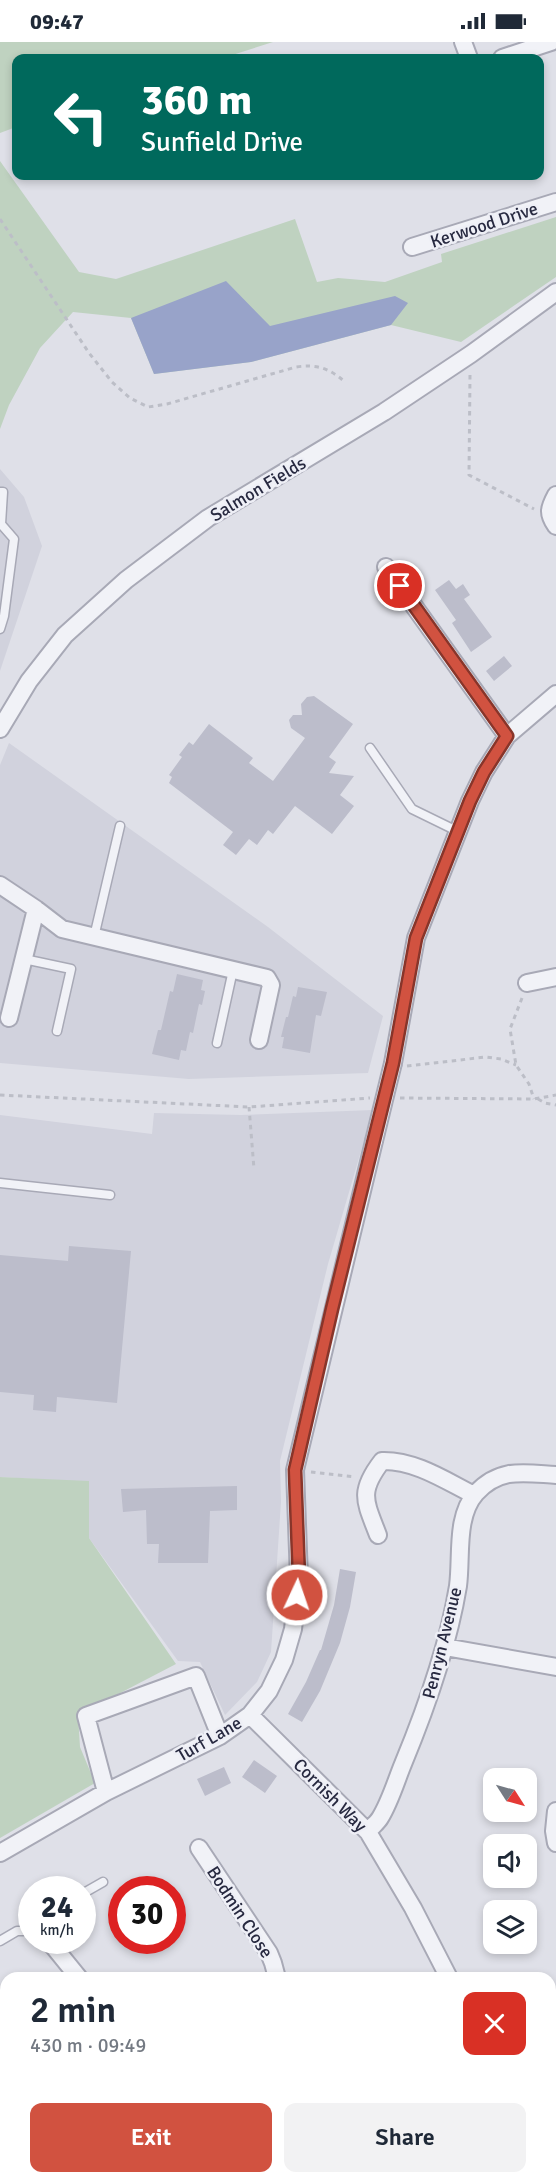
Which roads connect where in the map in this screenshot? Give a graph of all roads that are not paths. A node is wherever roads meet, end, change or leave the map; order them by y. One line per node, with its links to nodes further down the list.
1 (551, 42): 2 (street)
2 (514, 54)
3 (556, 202): 4 (street, Kerwood Drive)
4 (412, 248)
5 (556, 292): 13 (street, Salmon Fields)
6 (0, 492): 9 (lane)
7 (556, 495): 8 (street)
8 (552, 521)
9 (1, 524): 11 (lane)
10 (386, 567): 14 (street)
11 (0, 629)
12 (556, 694): 14 (street, Turf Lane)
13 (0, 729)
14 (507, 736): 17 (street, Turf Lane)
15 (370, 748): 17 (lane)
16 (120, 826): 20 (lane)
17 (457, 831): 36 (street, Turf Lane, bridge)
18 (0, 885): 19 (street)
19 (36, 909): 20 (street); 21 (street)
20 (94, 938): 22 (street)
21 (24, 959): 25 (street); 26 (lane)
22 (233, 970): 27 (street); 28 (lane)
23 (556, 977): 24 (street)
24 (527, 983)
25 (9, 1018)
26 (57, 1031)
27 (259, 1040)
28 (217, 1043)
29 (0, 1183): 30 (lane)
30 (110, 1194)
31 (556, 1475): 32 (street)
32 (474, 1495): 33 (street); 34 (street, Penryn Avenue)
33 (378, 1535)
34 (445, 1647): 35 (street); 40 (street, Penryn Avenue)
35 (556, 1667)
36 (250, 1715): 37 (street, Turf Lane); 40 (street, Cornish Way)
37 (220, 1736): 38 (street, Turf Lane); 38 (street)
38 (106, 1792): 43 (street, Turf Lane)
39 (556, 1810): 41 (street)
40 (368, 1832): 51 (street, Cornish Way)
41 (556, 1843)
42 (199, 1848): 50 (street, Bodmin Close)
43 (0, 1853)
44 (103, 1882): 45 (lane)
45 (96, 1886)
46 (18, 1931): 47 (lane)
47 (0, 1941)
48 (60, 1954): 49 (street)
49 (74, 1972)
50 (274, 1972)
51 (446, 1972)

